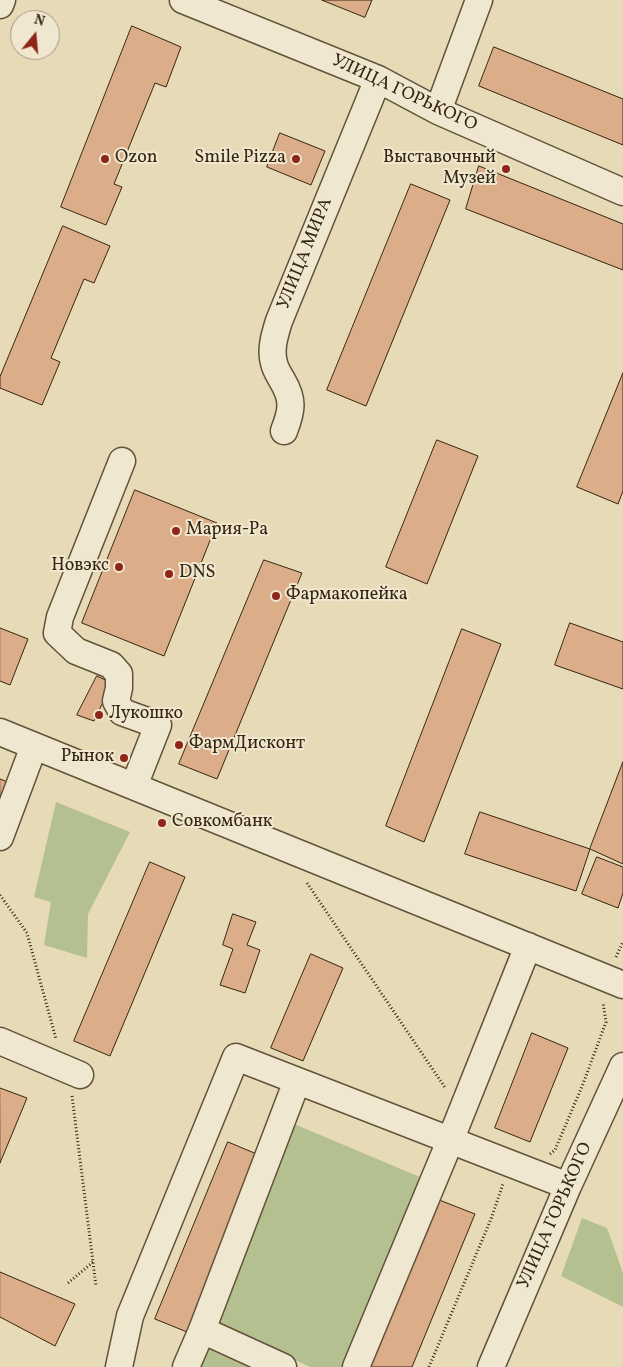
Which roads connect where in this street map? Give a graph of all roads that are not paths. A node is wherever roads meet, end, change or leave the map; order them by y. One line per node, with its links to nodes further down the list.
1 (2, 0): 4 (street)
2 (184, 0): 5 (street, УЛИЦА ГОРЬКОГО)
3 (479, 0): 6 (street)
4 (0, 5)
5 (378, 79): 6 (street, УЛИЦА ГОРЬКОГО); 8 (street, УЛИЦА МИРА)
6 (438, 111): 7 (street, УЛИЦА ГОРЬКОГО)
7 (623, 192)
8 (284, 431)
9 (122, 460): 12 (street)
10 (0, 732): 11 (street)
11 (34, 746): 12 (street); 13 (street)
12 (134, 786): 14 (street)
13 (0, 837)
14 (528, 946): 15 (street); 20 (street)
15 (615, 982)
16 (0, 1041): 18 (street)
17 (623, 1066): 21 (street, УЛИЦА ГОРЬКОГО)
18 (80, 1075)
19 (297, 1081): 20 (street); 22 (street); 23 (street)
20 (450, 1141): 21 (street); 26 (street)
21 (568, 1186): 27 (street, УЛИЦА ГОРЬКОГО)
22 (202, 1330): 24 (street); 25 (street)
23 (119, 1367)
24 (186, 1367)
25 (283, 1367)
26 (356, 1367)
27 (491, 1367)

